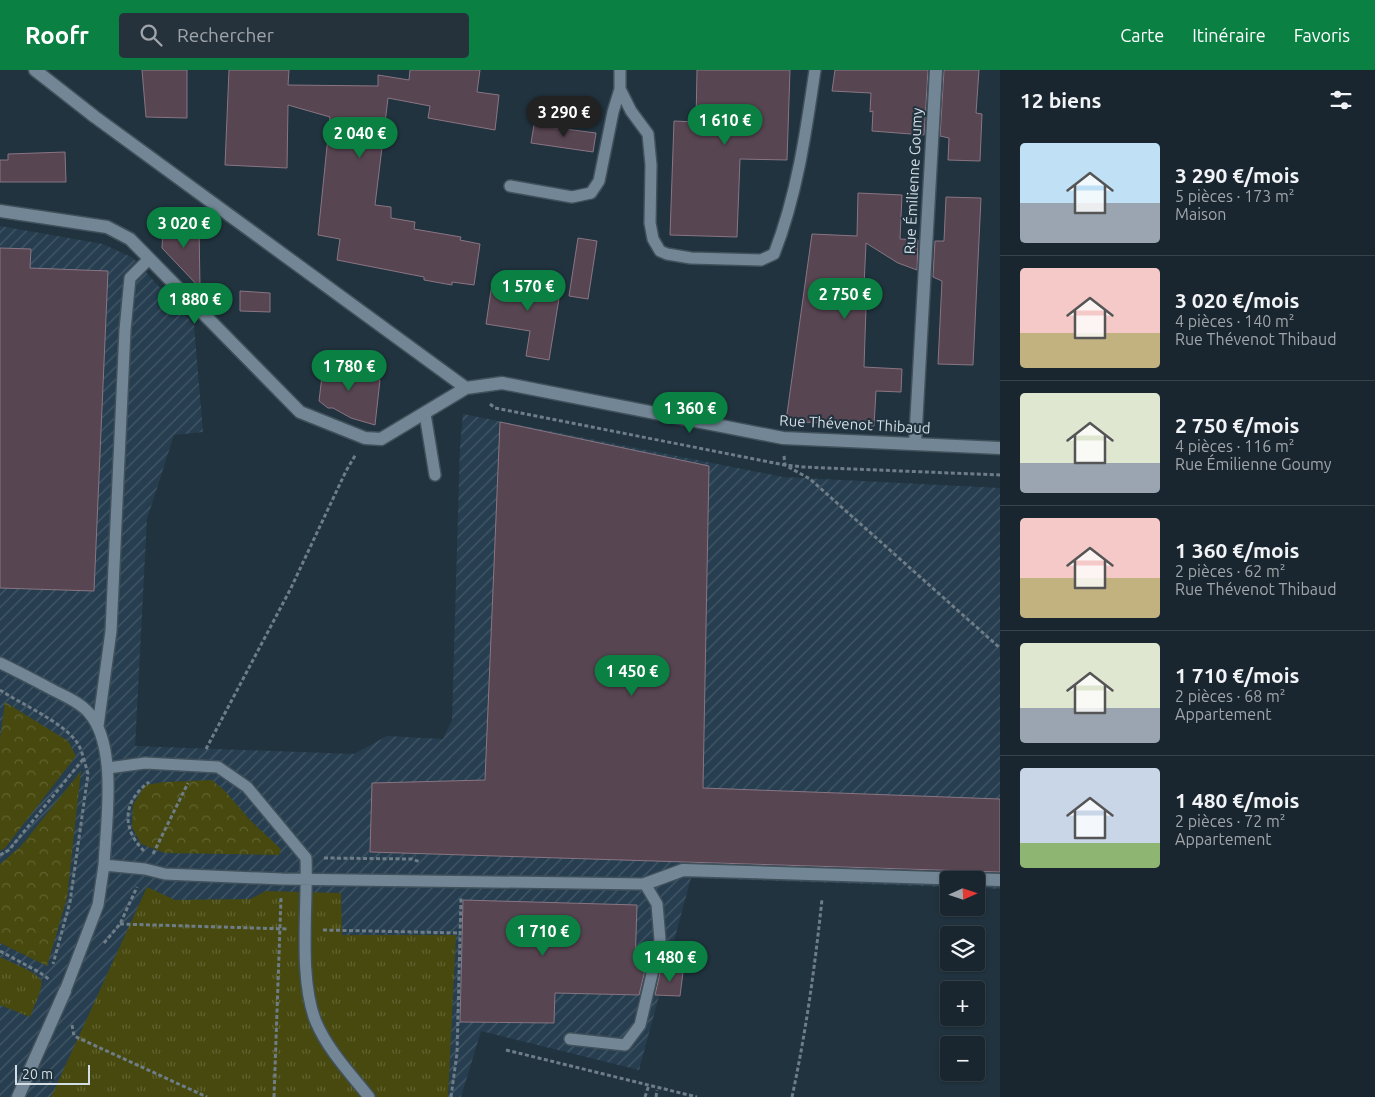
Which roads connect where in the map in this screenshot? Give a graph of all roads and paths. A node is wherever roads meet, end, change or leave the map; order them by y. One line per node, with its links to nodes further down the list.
1 (35, 70): 9 (street)
2 (620, 70): 5 (lane)
3 (815, 70): 5 (lane)
4 (936, 70): 13 (street, Rue Émilienne Goumy)
5 (620, 89): 6 (lane)
6 (510, 186)
7 (0, 211): 8 (street)
8 (149, 259): 11 (street); 19 (lane)
9 (466, 388): 10 (street, Rue Thévenot Thibaud); 12 (street, Rue Thévenot Thibaud)
10 (425, 414): 11 (street, Rue Thévenot Thibaud); 15 (lane)
11 (365, 438): 20 (path)
12 (783, 438): 13 (street, Rue Thévenot Thibaud); 16 (path)
13 (915, 444): 14 (street, Rue Thévenot Thibaud)
14 (1000, 448)
15 (435, 476)
16 (1000, 648)
17 (0, 663): 19 (lane)
18 (0, 690): 34 (path)
19 (98, 726): 23 (lane)
20 (212, 739): 21 (path); 22 (path)
21 (197, 766): 22 (lane); 23 (lane); 25 (path)
22 (218, 767): 27 (lane)
23 (108, 768): 24 (lane)
24 (104, 865): 25 (lane); 35 (lane)
25 (145, 869): 26 (lane); 32 (path)
26 (282, 879): 27 (lane); 42 (path)
27 (307, 879): 29 (lane); 43 (lane)
28 (1000, 880): 30 (street)
29 (462, 882): 30 (lane); 44 (path)
30 (645, 884): 36 (lane)
31 (822, 900): 48 (path)
32 (102, 947)
33 (0, 951): 34 (path)
34 (49, 980): 35 (path)
35 (65, 991): 40 (street); 41 (path)
36 (570, 1038)
37 (506, 1050): 38 (path)
38 (649, 1085): 45 (path); 47 (path)
39 (657, 1090): 46 (path)
40 (18, 1097)
41 (207, 1097)
42 (274, 1097)
43 (369, 1097)
44 (451, 1097)
45 (646, 1097)
46 (656, 1097)
47 (698, 1097)
48 (792, 1097)

